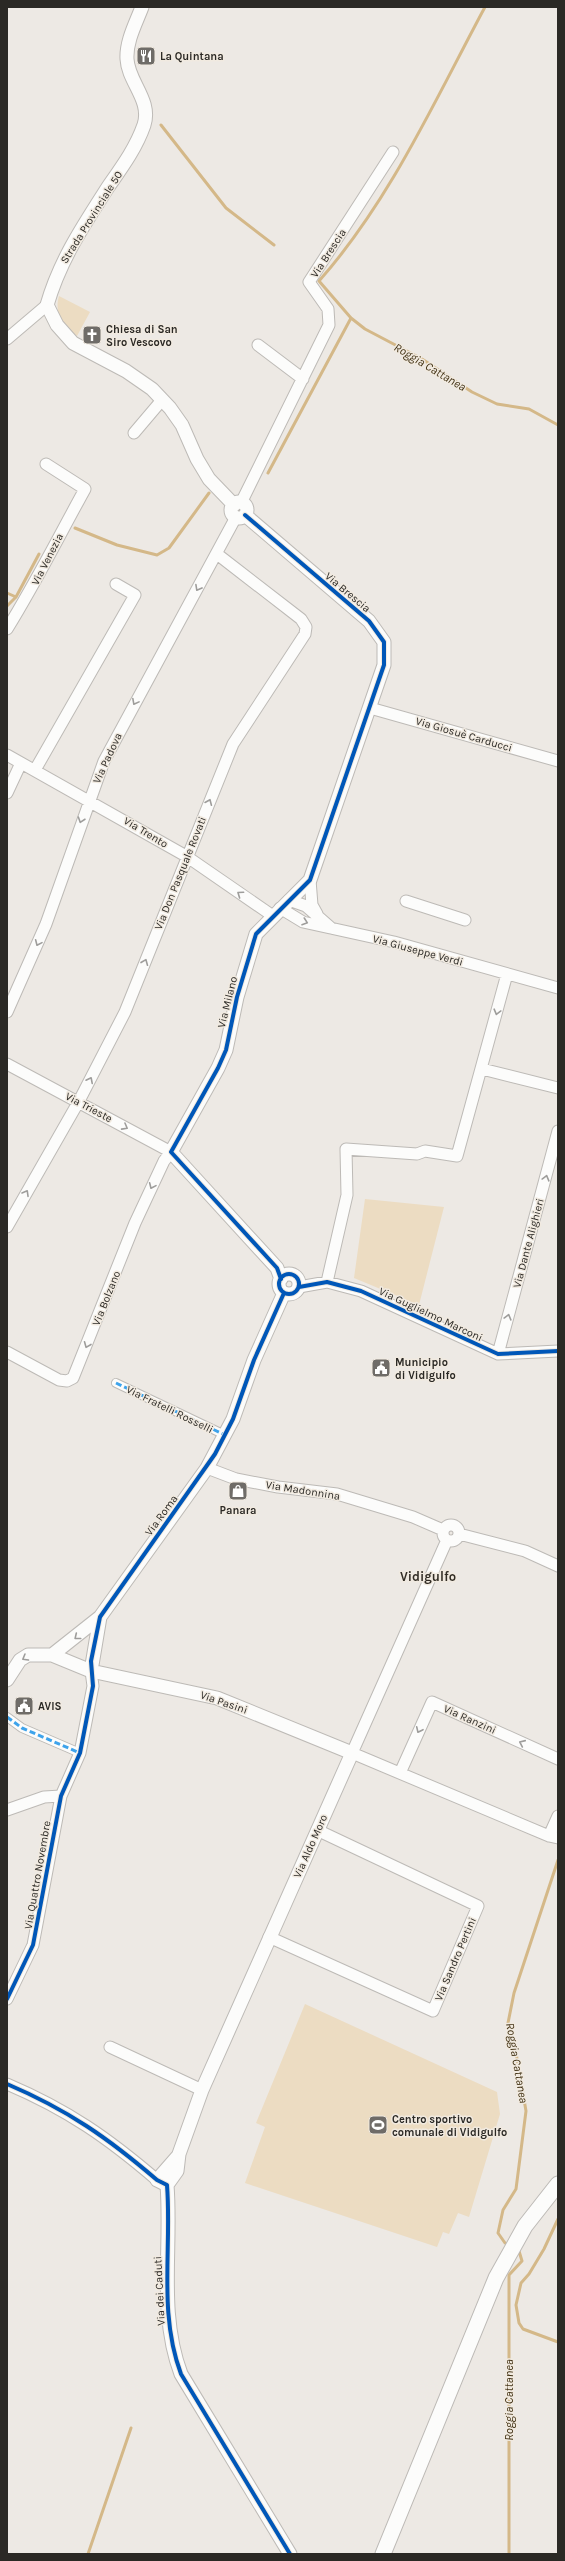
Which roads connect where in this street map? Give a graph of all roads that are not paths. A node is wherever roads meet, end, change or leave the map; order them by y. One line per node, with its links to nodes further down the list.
1 (142, 7): 3 (street, Strada Provinciale 50)
2 (394, 152): 6 (street, Via Brescia)
3 (47, 305): 4 (street); 7 (street)
4 (7, 339)
5 (258, 345): 6 (street)
6 (303, 379): 10 (street, Via Brescia)
7 (162, 400): 8 (street); 10 (street)
8 (134, 433)
9 (46, 464): 13 (street, Via Venezia)
10 (239, 510): 11 (street, Via Padova); 14 (street, Via Brescia)
11 (217, 554): 20 (street, Via Padova, one-way to 20); 21 (street, Via Don Pasquale Rovati, one-way to 11)
12 (116, 584): 18 (street)
13 (7, 629)
14 (370, 708): 16 (street, Via Giosuè Carducci); 22 (street, Via Milano)
15 (7, 755): 17 (street, Via Trento)
16 (558, 761)
17 (21, 763): 18 (street, Via Trento); 19 (street)
18 (35, 770): 20 (street, Via Trento)
19 (7, 793)
20 (88, 800): 21 (street, Via Trento); 30 (street, Via Padova, one-way to 30)
21 (186, 856): 24 (street, Via Trento, one-way to 21); 34 (street, Via Don Pasquale Rovati, one-way to 21)
22 (310, 880): 24 (street, Via Milano); 25 (street)
23 (406, 901): 26 (street)
24 (281, 908): 25 (street); 27 (street, Via Giuseppe Verdi, one-way to 27); 36 (street, Via Milano)
25 (319, 916): 27 (street)
26 (465, 920)
27 (333, 929): 28 (street, Via Giuseppe Verdi)
28 (507, 974): 29 (street, Via Giuseppe Verdi); 32 (street, one-way to 32)
29 (558, 988)
30 (7, 1012)
31 (7, 1064): 34 (street, Via Trieste)
32 (482, 1069): 33 (street); 39 (street)
33 (558, 1088)
34 (79, 1101): 36 (street, Via Trieste, one-way to 36); 37 (street, Via Don Pasquale Rovati, one-way to 34)
35 (558, 1131): 44 (street, Via Dante Alighieri, one-way to 35)
36 (171, 1152): 38 (street); 43 (street, Via Bolzano, one-way to 43)
37 (7, 1227)
38 (281, 1279): 40 (street); 41 (street)
39 (327, 1282): 40 (street, Via Guglielmo Marconi); 44 (street, Via Guglielmo Marconi)
40 (299, 1286): 41 (street)
41 (284, 1293): 46 (street, Via Roma)
42 (558, 1351): 44 (street, Via Guglielmo Marconi)
43 (7, 1352)
44 (498, 1354)
45 (116, 1382): 46 (street, Via Fratelli Rosselli)
46 (225, 1435): 47 (street, Via Roma)
47 (207, 1468): 48 (street, Via Madonnina); 50 (street, Via Roma)
48 (445, 1535): 49 (street); 56 (street, Via Aldo Moro)
49 (558, 1566)
50 (100, 1616): 51 (street, Via Roma, one-way to 51); 52 (street, Via Roma)
51 (52, 1655): 52 (street); 53 (street, one-way to 53)
52 (91, 1671): 55 (street, Via Roma); 56 (street, Via Pasini)
53 (7, 1680)
54 (7, 1717): 55 (street)
55 (80, 1753): 59 (street, Via Quattro Novembre)
56 (352, 1753): 58 (street); 62 (street, Via Aldo Moro)
57 (558, 1759): 58 (street, Via Ranzini, one-way to 58)
58 (400, 1773): 63 (street)
59 (61, 1796): 60 (street); 65 (street, Via Quattro Novembre)
60 (7, 1810)
61 (558, 1816): 63 (street)
62 (317, 1830): 64 (street, Via Aldo Moro); 64 (street, Via Sandro Pertini)
63 (554, 1837)
64 (269, 1937): 68 (street, Via Aldo Moro)
65 (7, 1999)
66 (110, 2047): 68 (street)
67 (7, 2084): 69 (street)
68 (202, 2090): 69 (street, Via Aldo Moro)
69 (162, 2183): 71 (street, Via dei Caduti)
70 (558, 2184): 72 (main road)
71 (290, 2554)
72 (383, 2554)

